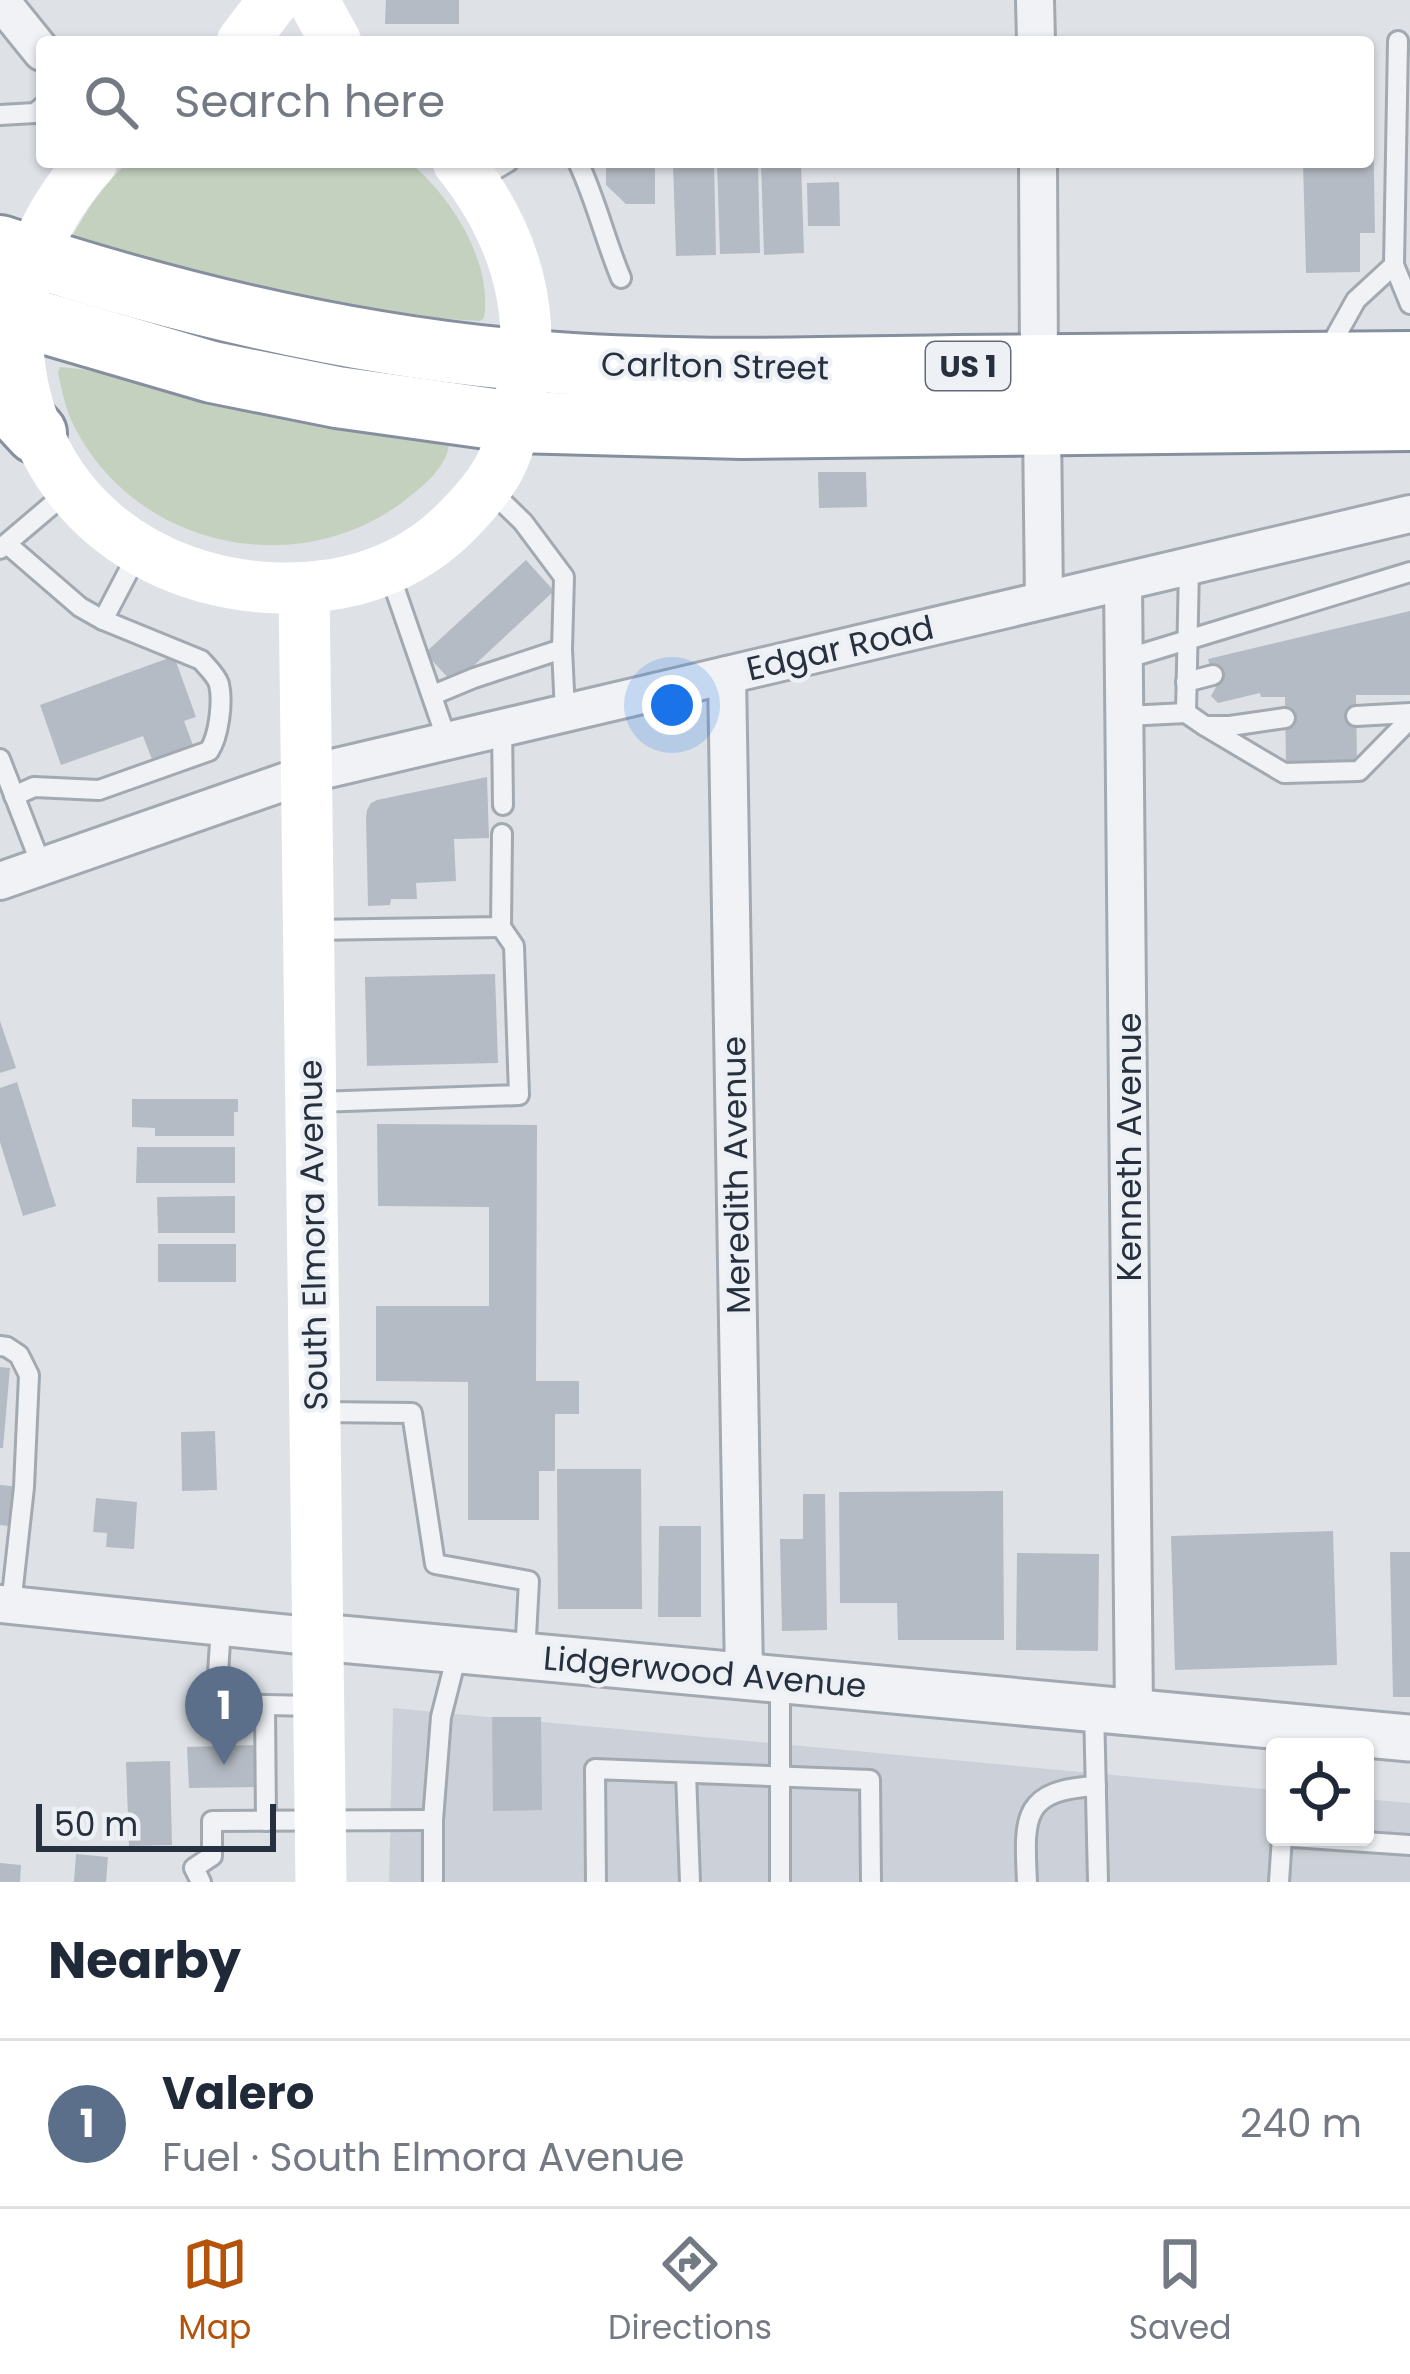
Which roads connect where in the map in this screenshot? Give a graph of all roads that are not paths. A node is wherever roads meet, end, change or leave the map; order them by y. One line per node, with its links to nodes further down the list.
1 (0, 0): 9 (street)
2 (274, 0): 5 (main road)
3 (313, 0): 6 (main road)
4 (1035, 0): 7 (street)
5 (247, 36)
6 (333, 36)
7 (1036, 36)
8 (1398, 40): 16 (lane)
9 (36, 45)
10 (36, 112): 11 (lane)
11 (0, 115)
12 (87, 168): 17 (main road)
13 (581, 168): 19 (lane)
14 (1038, 168): 25 (street)
15 (480, 169): 22 (main road)
16 (1403, 194): 18 (lane)
17 (16, 251): 21 (main road); 22 (highway, Carlton Street / US 1)
18 (1394, 265): 20 (lane); 24 (lane)
19 (621, 278)
20 (1410, 304)
21 (9, 313): 26 (main road); 28 (highway, Carlton Street)
22 (526, 361): 25 (highway, Carlton Street / US 1); 28 (main road)
23 (1410, 362): 24 (highway, Carlton Street / US 1)
24 (1321, 363): 25 (highway, Carlton Street / US 1)
25 (1039, 364)
26 (18, 413): 31 (main road)
27 (1410, 420): 29 (highway, US 1)
28 (514, 422): 29 (highway, Carlton Street / US 1); 30 (main road)
29 (1042, 425): 40 (street)
30 (487, 487): 36 (main road); 43 (lane)
31 (70, 490): 33 (lane); 34 (main road)
32 (1410, 514): 35 (street, Edgar Road)
33 (3, 547): 41 (lane)
34 (139, 551): 39 (main road); 41 (lane)
35 (1189, 567): 38 (street, Edgar Road); 42 (lane)
36 (388, 569): 39 (main road); 48 (lane)
37 (1410, 572): 42 (lane)
38 (1123, 582): 40 (street, Edgar Road); 44 (street, Kenneth Avenue)
39 (304, 588): 59 (main road, South Elmora Avenue)
40 (1044, 600): 45 (street, Edgar Road)
41 (103, 620): 60 (lane)
42 (1186, 640): 44 (lane); 47 (lane)
43 (562, 649): 48 (lane); 49 (lane)
44 (1125, 659): 51 (street, Kenneth Avenue)
45 (727, 675): 49 (street, Edgar Road); 75 (street, Meredith Avenue)
46 (1213, 675): 47 (lane)
47 (1186, 682): 50 (lane)
48 (434, 695): 57 (lane)
49 (565, 712): 56 (street, Edgar Road)
50 (1186, 713): 51 (lane); 55 (lane)
51 (1126, 716): 78 (street, Kenneth Avenue)
52 (1356, 716): 53 (lane)
53 (1410, 716): 55 (lane)
54 (1286, 718): 55 (lane)
55 (1204, 725)
56 (502, 726): 57 (street, Edgar Road); 61 (lane)
57 (447, 740): 59 (street, Edgar Road)
58 (0, 759): 60 (lane)
59 (307, 774): 63 (street, Edgar Road); 66 (main road, South Elmora Avenue)
60 (14, 796): 63 (lane)
61 (503, 805)
62 (502, 834): 65 (lane)
63 (42, 867): 64 (street, Edgar Road)
64 (0, 881)
65 (501, 927): 66 (lane); 67 (lane)
66 (310, 930): 67 (main road, South Elmora Avenue)
67 (312, 1102): 69 (main road, South Elmora Avenue)
68 (0, 1346): 70 (lane)
69 (315, 1412): 72 (main road, South Elmora Avenue); 74 (lane)
70 (6, 1604): 71 (street, Lidgerwood Avenue)
71 (221, 1627): 72 (street, Lidgerwood Avenue); 76 (lane)
72 (319, 1636): 73 (street, Lidgerwood Avenue); 77 (main road, South Elmora Avenue)
73 (458, 1650): 74 (street, Lidgerwood Avenue); 85 (lane)
74 (525, 1656): 75 (street, Lidgerwood Avenue)
75 (762, 1677): 78 (street, Lidgerwood Avenue); 82 (lane)
76 (265, 1705): 77 (lane); 86 (lane)
77 (319, 1706): 84 (main road, South Elmora Avenue)
78 (1114, 1710): 79 (street, Lidgerwood Avenue); 83 (lane)
79 (1291, 1737): 80 (street, Lidgerwood Avenue)
80 (1410, 1738)
81 (686, 1773): 82 (lane); 93 (lane); 94 (lane)
82 (782, 1778): 95 (lane); 96 (lane)
83 (1096, 1786): 97 (lane); 98 (lane)
84 (320, 1820): 85 (lane); 86 (lane); 91 (main road, South Elmora Avenue)
85 (433, 1820): 92 (lane)
86 (266, 1821): 90 (lane)
87 (1374, 1843): 88 (lane)
88 (1410, 1845)
89 (1281, 1846): 99 (lane)
90 (201, 1882)
91 (321, 1882)
92 (433, 1882)
93 (596, 1882)
94 (690, 1882)
95 (780, 1882)
96 (871, 1882)
97 (1027, 1882)
98 (1098, 1882)
99 (1279, 1882)

